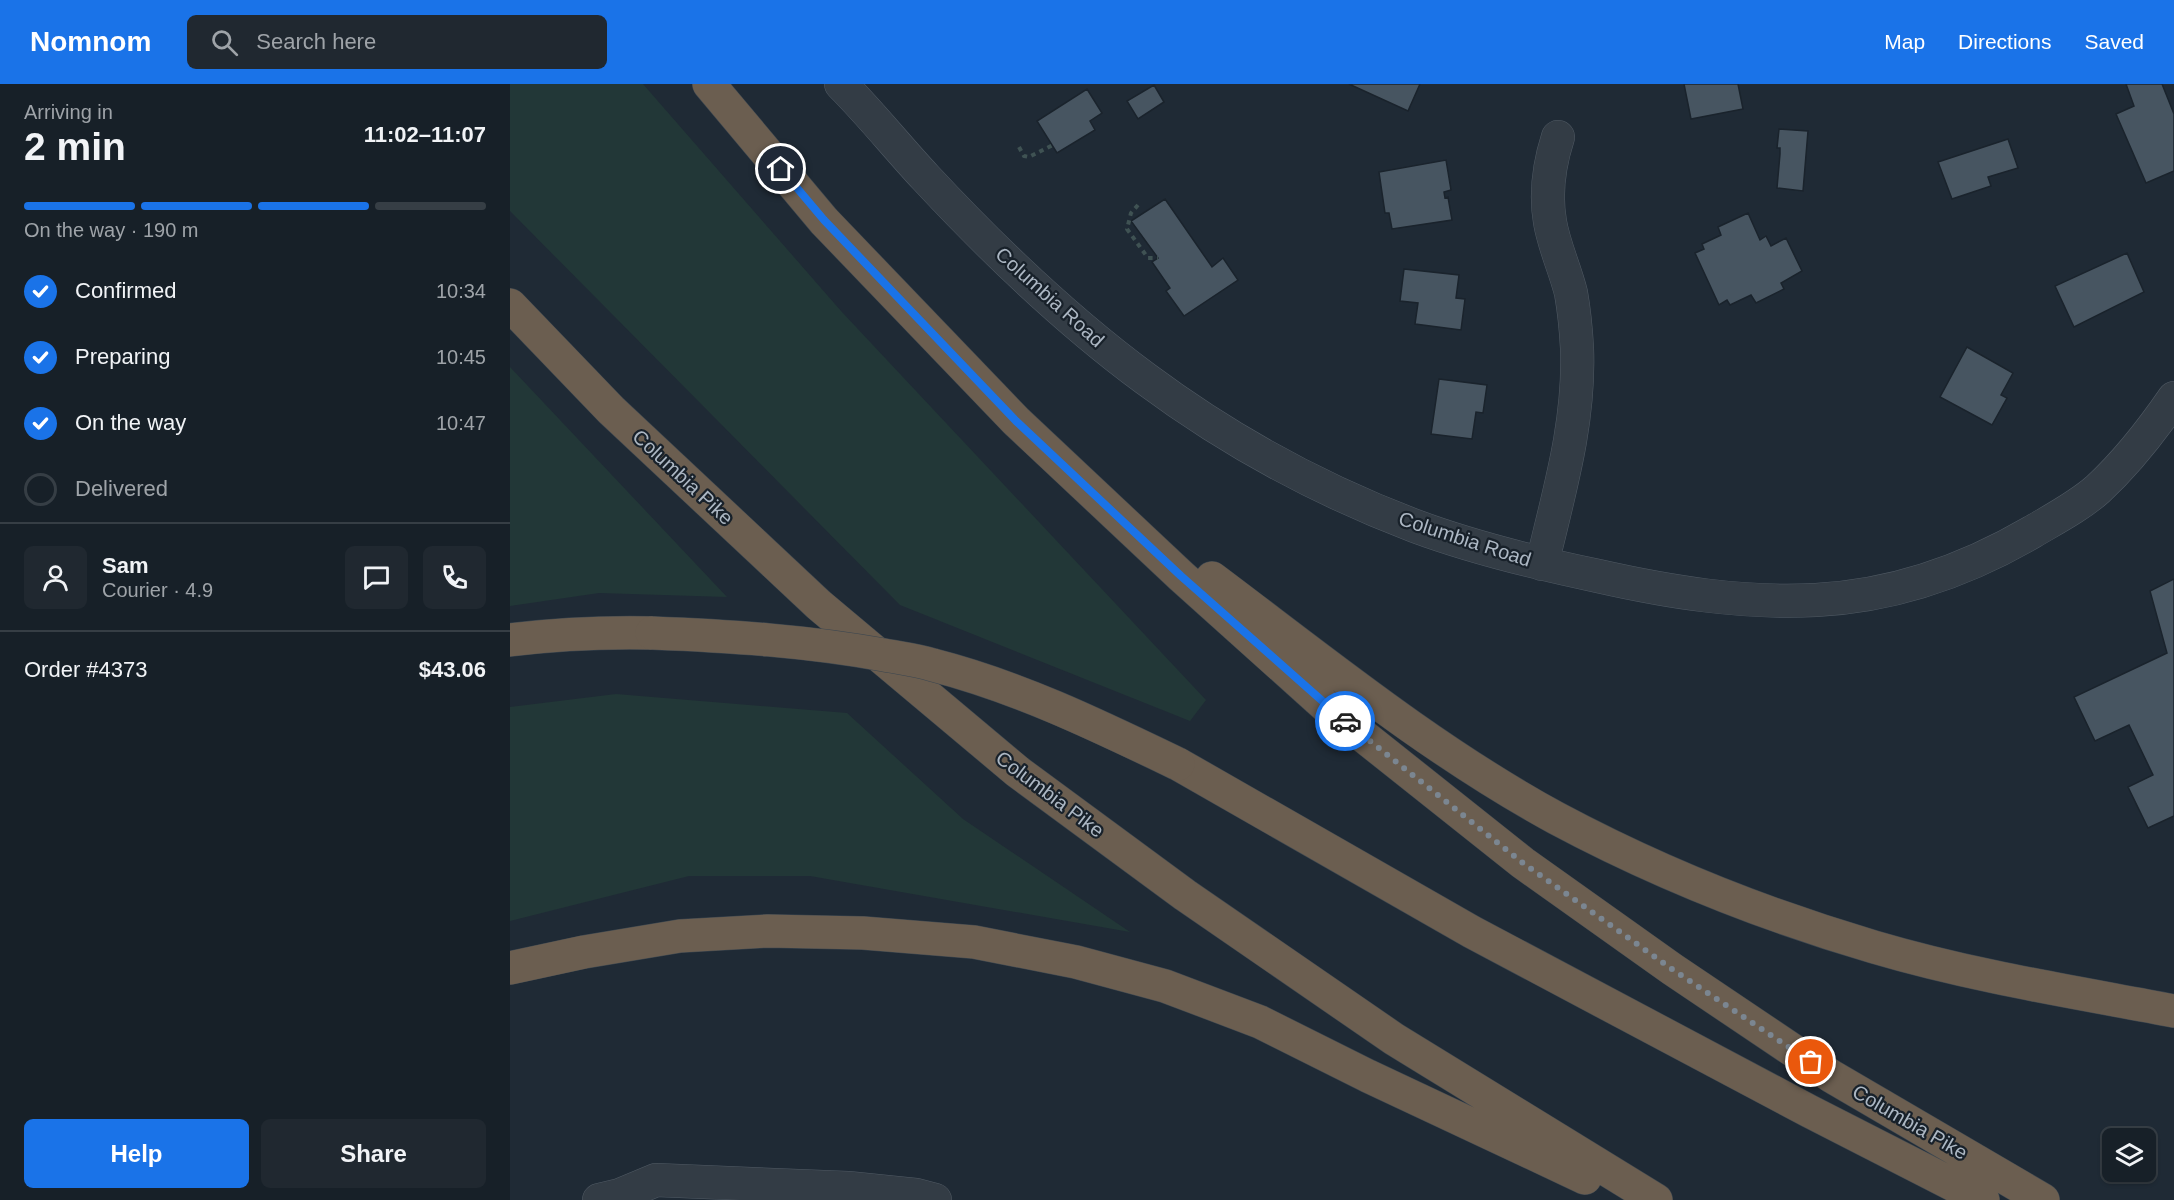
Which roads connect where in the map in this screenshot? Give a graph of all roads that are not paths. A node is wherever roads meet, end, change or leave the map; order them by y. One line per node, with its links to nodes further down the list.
1 (709, 84): 6 (highway, Columbia Pike)
2 (850, 87): 7 (street, Columbia Road)
3 (1558, 137): 7 (street)
4 (510, 305): 14 (highway, Columbia Pike)
5 (2174, 398): 7 (street, Columbia Road)
6 (1016, 421): 10 (highway); 16 (highway, Columbia Pike)
7 (1542, 564)
8 (510, 640): 15 (highway, bridge)
9 (510, 968): 13 (highway)
10 (2174, 1011)
11 (599, 1200): 12 (street)
12 (934, 1200)
13 (1633, 1200)
14 (1656, 1200)
15 (1983, 1200)
16 (2043, 1200)

